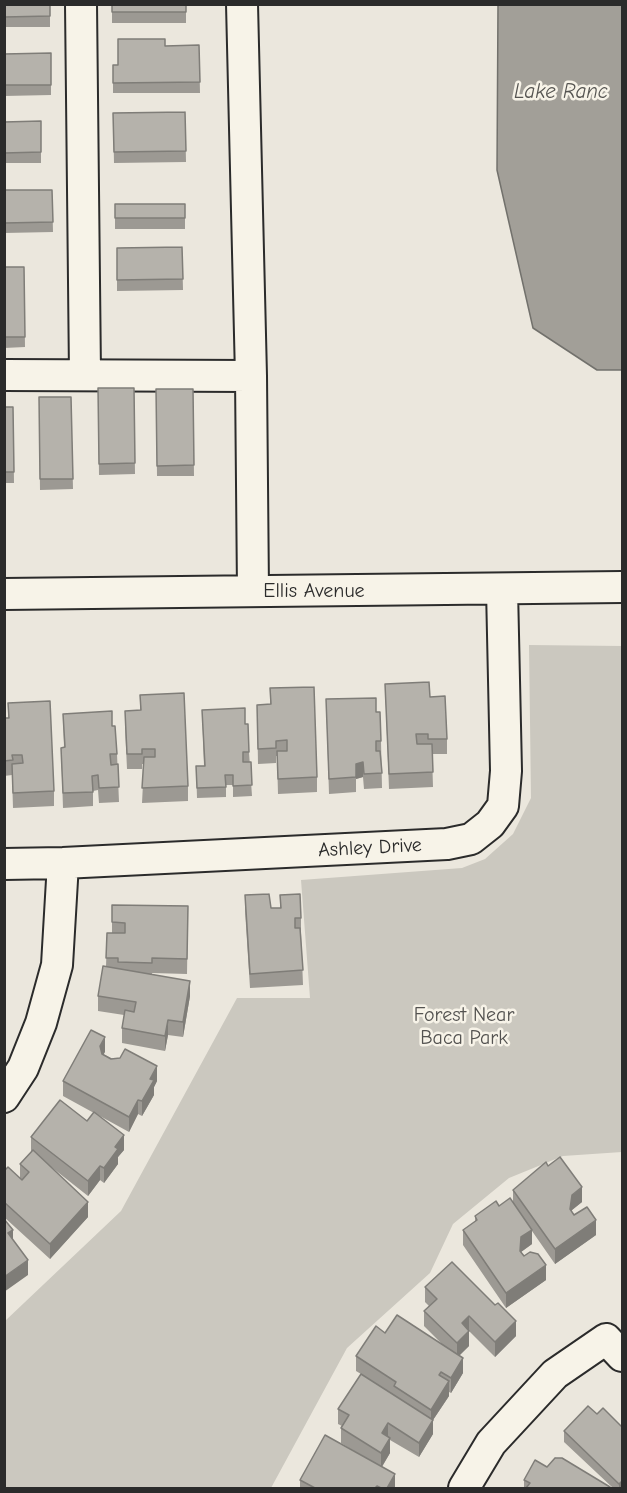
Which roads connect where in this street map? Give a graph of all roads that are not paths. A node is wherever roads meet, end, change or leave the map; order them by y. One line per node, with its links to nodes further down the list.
1 (81, 4): 3 (street)
2 (242, 4): 5 (street)
3 (85, 374): 4 (street); 5 (street)
4 (4, 375)
5 (250, 376): 8 (street)
6 (622, 587): 7 (street, Ellis Avenue)
7 (502, 589): 8 (street, Ellis Avenue); 10 (street, Ashley Drive)
8 (253, 591): 9 (street, Ellis Avenue)
9 (4, 594)
10 (63, 863): 11 (street, Ashley Drive); 12 (street)
11 (4, 864)
12 (4, 1097)
13 (614, 1348): 14 (street)
14 (464, 1488)

